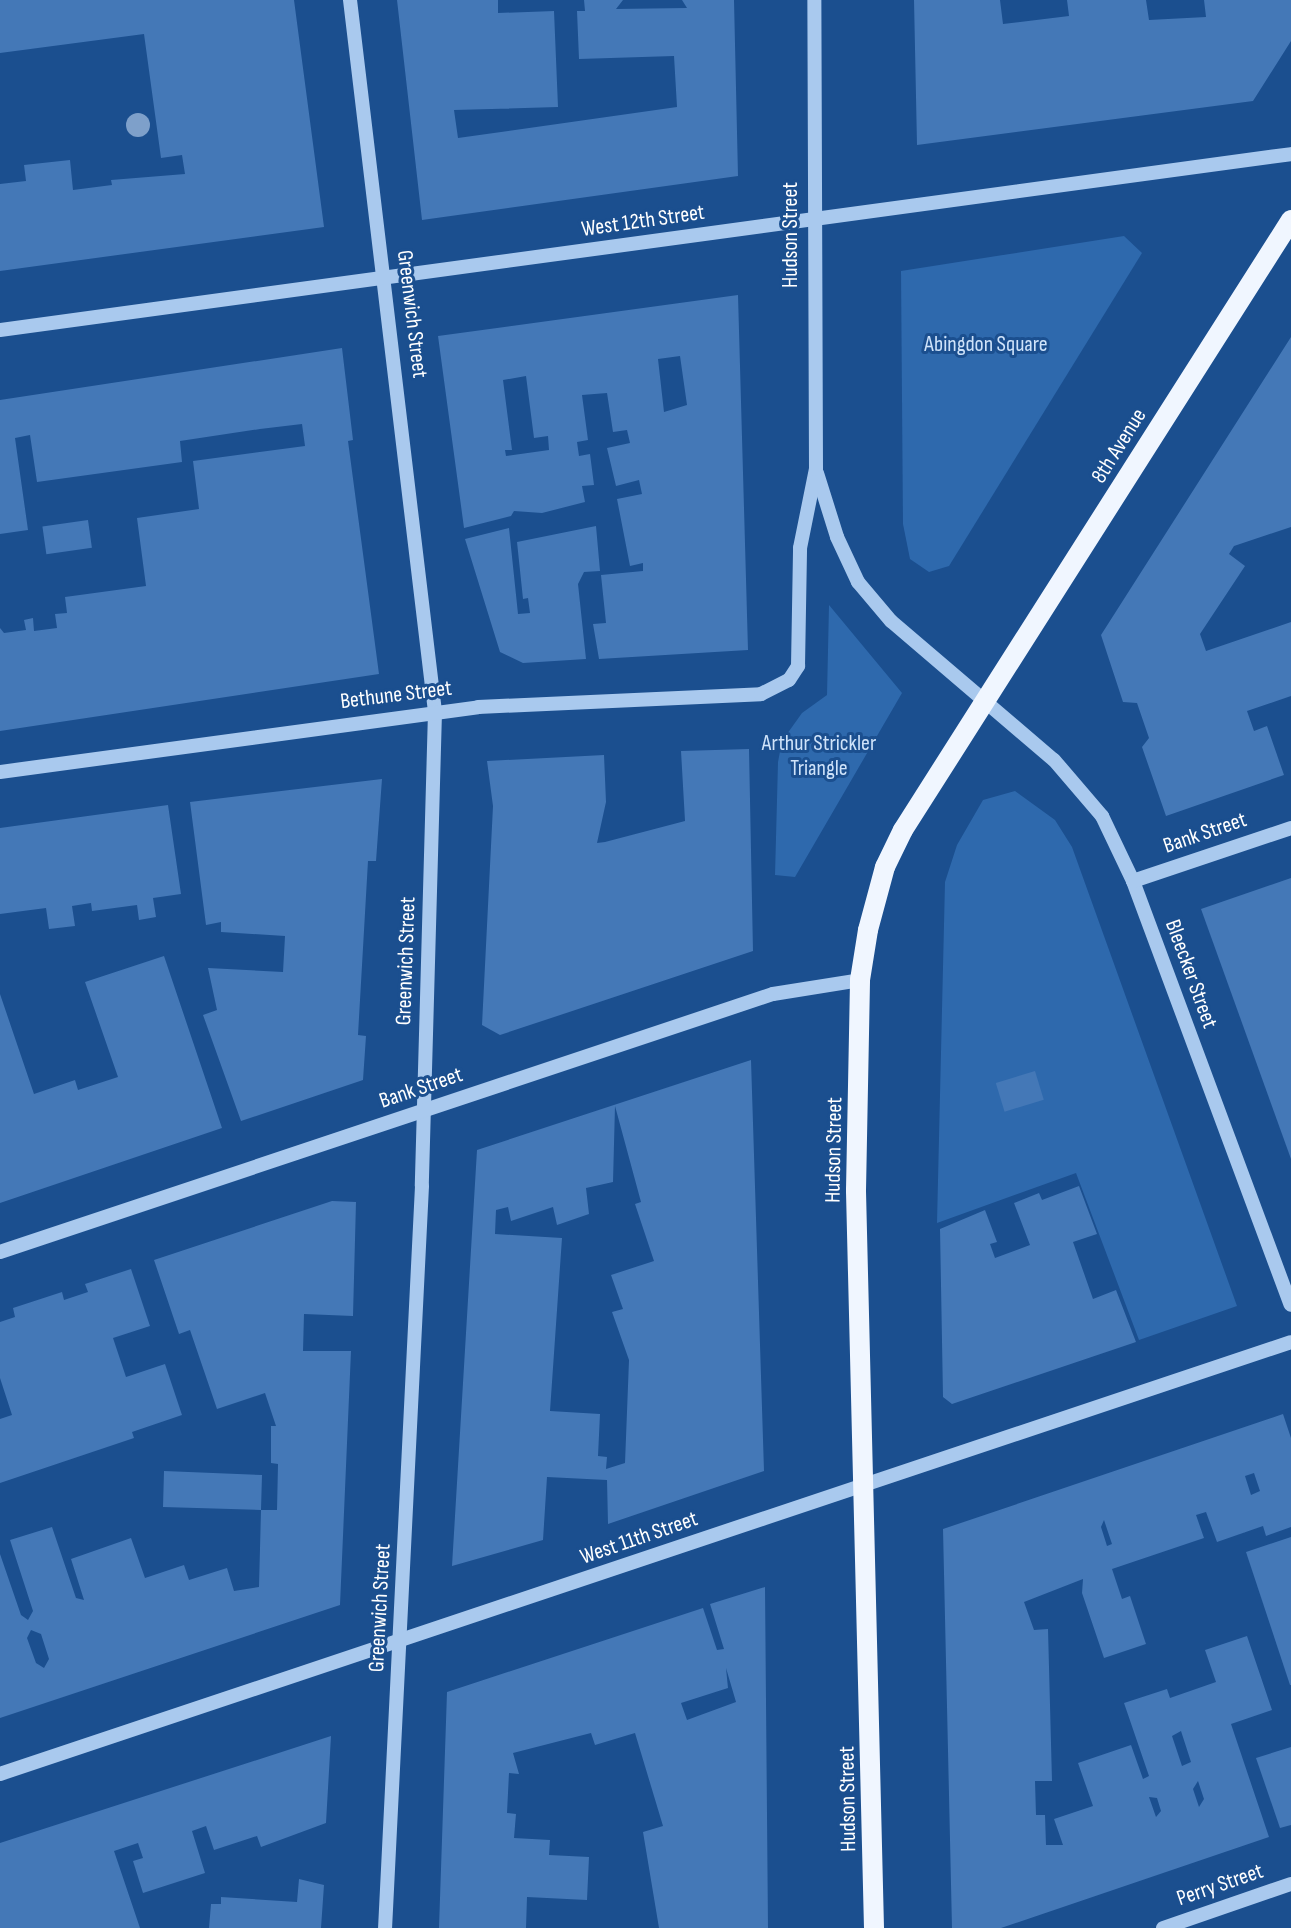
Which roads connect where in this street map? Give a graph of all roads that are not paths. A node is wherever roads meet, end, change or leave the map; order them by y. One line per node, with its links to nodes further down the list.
1 (350, 0): 6 (street, Greenwich Street)
2 (814, 0): 4 (street, Hudson Street)
3 (1291, 154): 4 (street, West 12th Street)
4 (815, 219): 6 (street, West 12th Street); 8 (street, Hudson Street)
5 (1291, 220): 10 (main road, 8th Avenue)
6 (385, 278): 7 (street, West 12th Street); 11 (street, Greenwich Street)
7 (0, 330)
8 (816, 469): 9 (street, Hudson Street); 10 (street, Hudson Street)
9 (794, 673): 11 (street, Bethune Street)
10 (986, 698): 14 (street, Bleecker Street); 15 (main road, Hudson Street)
11 (435, 712): 12 (street, Bethune Street); 16 (street, Greenwich Street)
12 (0, 772)
13 (1291, 828): 14 (street, Bank Street)
14 (1133, 881): 18 (street, Bleecker Street)
15 (860, 980): 16 (street, Bank Street); 20 (main road, Hudson Street)
16 (424, 1110): 17 (street, Bank Street); 21 (street, Greenwich Street)
17 (0, 1252)
18 (1291, 1305)
19 (1291, 1342): 20 (street, West 11th Street)
20 (864, 1486): 21 (street, West 11th Street); 25 (main road, Hudson Street)
21 (401, 1641): 22 (street, West 11th Street); 24 (street, Greenwich Street)
22 (0, 1774)
23 (1291, 1884): 26 (street, Perry Street)
24 (385, 1928)
25 (874, 1928)
26 (1163, 1928)

